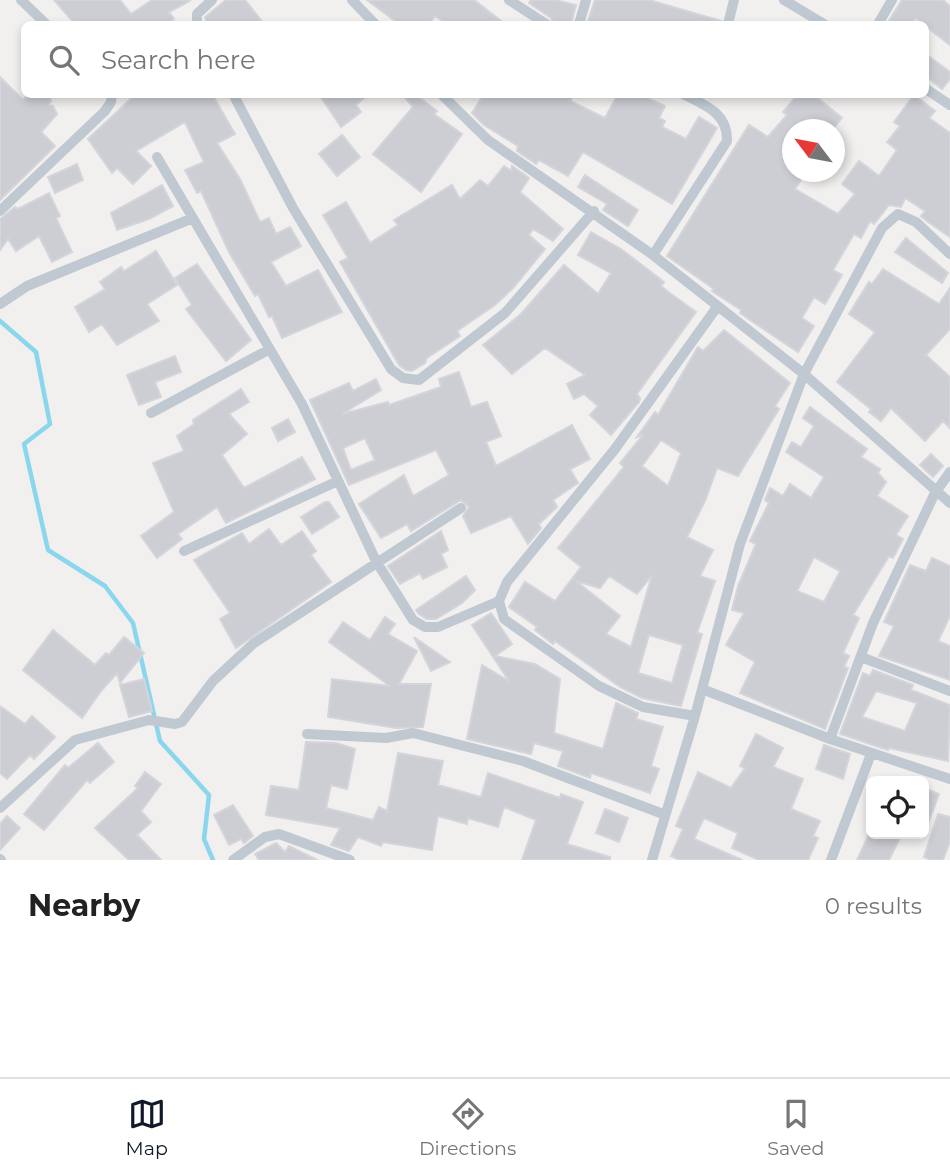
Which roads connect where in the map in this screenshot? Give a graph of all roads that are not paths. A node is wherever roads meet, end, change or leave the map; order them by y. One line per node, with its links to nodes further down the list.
1 (21, 0): 9 (street)
2 (212, 0): 10 (street)
3 (352, 0): 11 (street)
4 (509, 0): 12 (street)
5 (586, 0): 13 (street)
6 (734, 0): 14 (street)
7 (784, 0): 15 (street)
8 (892, 0): 16 (street)
9 (43, 21)
10 (197, 21)
11 (372, 21)
12 (541, 21)
13 (580, 21)
14 (729, 21)
15 (819, 21)
16 (880, 21)
17 (929, 91): 22 (street)
18 (112, 98): 24 (street)
19 (235, 98): 25 (street)
20 (445, 98): 25 (street)
21 (708, 100): 28 (street)
22 (950, 106)
23 (157, 157): 26 (street)
24 (0, 211)
25 (594, 211): 28 (street)
26 (193, 218): 29 (street); 31 (street)
27 (950, 254): 32 (street)
28 (653, 255): 30 (street)
29 (0, 304)
30 (717, 307): 32 (street); 41 (street)
31 (270, 349): 33 (street); 35 (street)
32 (804, 374): 36 (street); 43 (street)
33 (151, 413)
34 (950, 472): 36 (street)
35 (338, 481): 39 (street); 40 (street)
36 (935, 493): 37 (street); 42 (street)
37 (950, 503)
38 (461, 508): 40 (street)
39 (184, 551)
40 (376, 561): 41 (street); 50 (street)
41 (499, 601): 45 (street)
42 (861, 657): 44 (street); 47 (street)
43 (702, 689): 45 (street); 47 (street)
44 (950, 691)
45 (695, 716): 51 (street)
46 (307, 734): 51 (street)
47 (830, 739): 48 (street)
48 (871, 754): 49 (street); 55 (street)
49 (950, 779)
50 (0, 808)
51 (663, 814): 54 (street)
52 (233, 860): 53 (street)
53 (350, 860)
54 (652, 860)
55 (831, 860)

